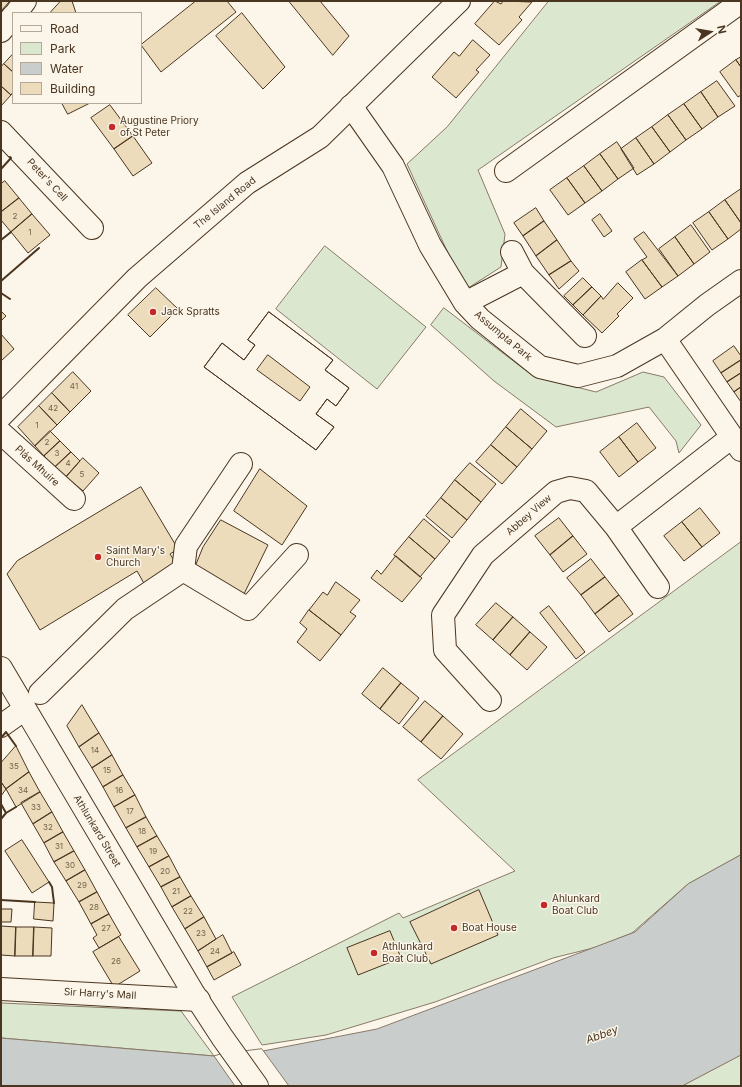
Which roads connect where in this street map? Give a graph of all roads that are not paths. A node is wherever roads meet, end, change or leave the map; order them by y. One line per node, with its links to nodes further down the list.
1 (25, 1): 4 (street)
2 (459, 1): 7 (street, The Island Road)
3 (741, 2): 9 (street)
4 (17, 12)
5 (12, 17): 6 (street)
6 (1, 32)
7 (351, 106): 14 (street, Assumpta Park); 17 (street, The Island Road)
8 (1, 132): 10 (street, Peter's Cell)
9 (506, 171)
10 (92, 228)
11 (512, 252): 12 (street)
12 (523, 273): 14 (street); 15 (street)
13 (741, 281): 16 (street, Assumpta Park)
14 (465, 303): 16 (street, Assumpta Park)
15 (585, 336)
16 (665, 339): 19 (street)
17 (1, 416)
18 (1, 433): 21 (street, Plás Mhuire)
19 (736, 444): 22 (street)
20 (240, 464): 24 (street)
21 (74, 498)
22 (616, 527): 25 (street, Abbey View); 28 (street, Abbey View)
23 (297, 555): 24 (street)
24 (183, 570): 27 (street)
25 (658, 587)
26 (1, 668): 29 (street, Athlunkard Street)
27 (40, 693)
28 (490, 700)
29 (25, 709): 30 (street); 32 (street, Athlunkard Street)
30 (1, 726)
31 (1, 989): 32 (street, Sir Harry's Mall)
32 (196, 997): 33 (street, Athlunkard Street)
33 (257, 1086)

